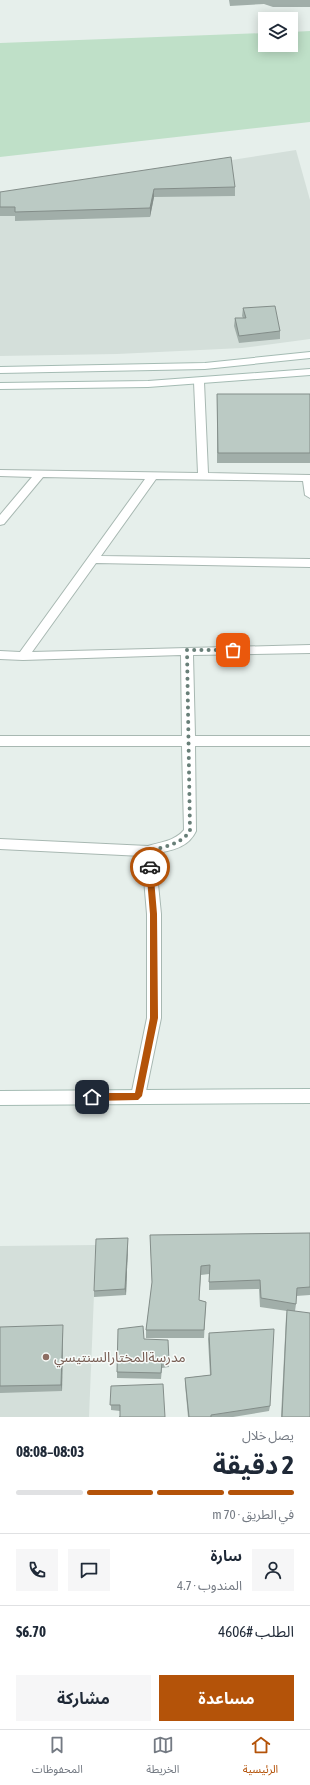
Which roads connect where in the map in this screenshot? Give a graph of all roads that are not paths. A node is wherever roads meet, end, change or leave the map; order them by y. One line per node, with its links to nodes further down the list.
1 (310, 355): 2 (street)
2 (0, 370)
3 (310, 372): 4 (street)
4 (199, 382): 5 (street); 9 (street)
5 (0, 386)
6 (0, 473): 7 (street)
7 (40, 474): 8 (street); 12 (street)
8 (153, 475): 9 (street); 13 (street)
9 (203, 475): 10 (street)
10 (309, 478): 11 (street)
11 (310, 495)
12 (0, 522)
13 (91, 559): 14 (street); 18 (street)
14 (310, 563)
15 (310, 649): 16 (street)
16 (187, 650): 18 (street); 21 (street)
17 (0, 655): 18 (street)
18 (23, 656)
19 (0, 741): 21 (street)
20 (310, 741): 21 (street)
21 (189, 742): 23 (street)
22 (0, 844): 23 (street)
23 (148, 851): 24 (street)
24 (138, 1096): 25 (street); 26 (street)
25 (310, 1096)
26 (0, 1098)

